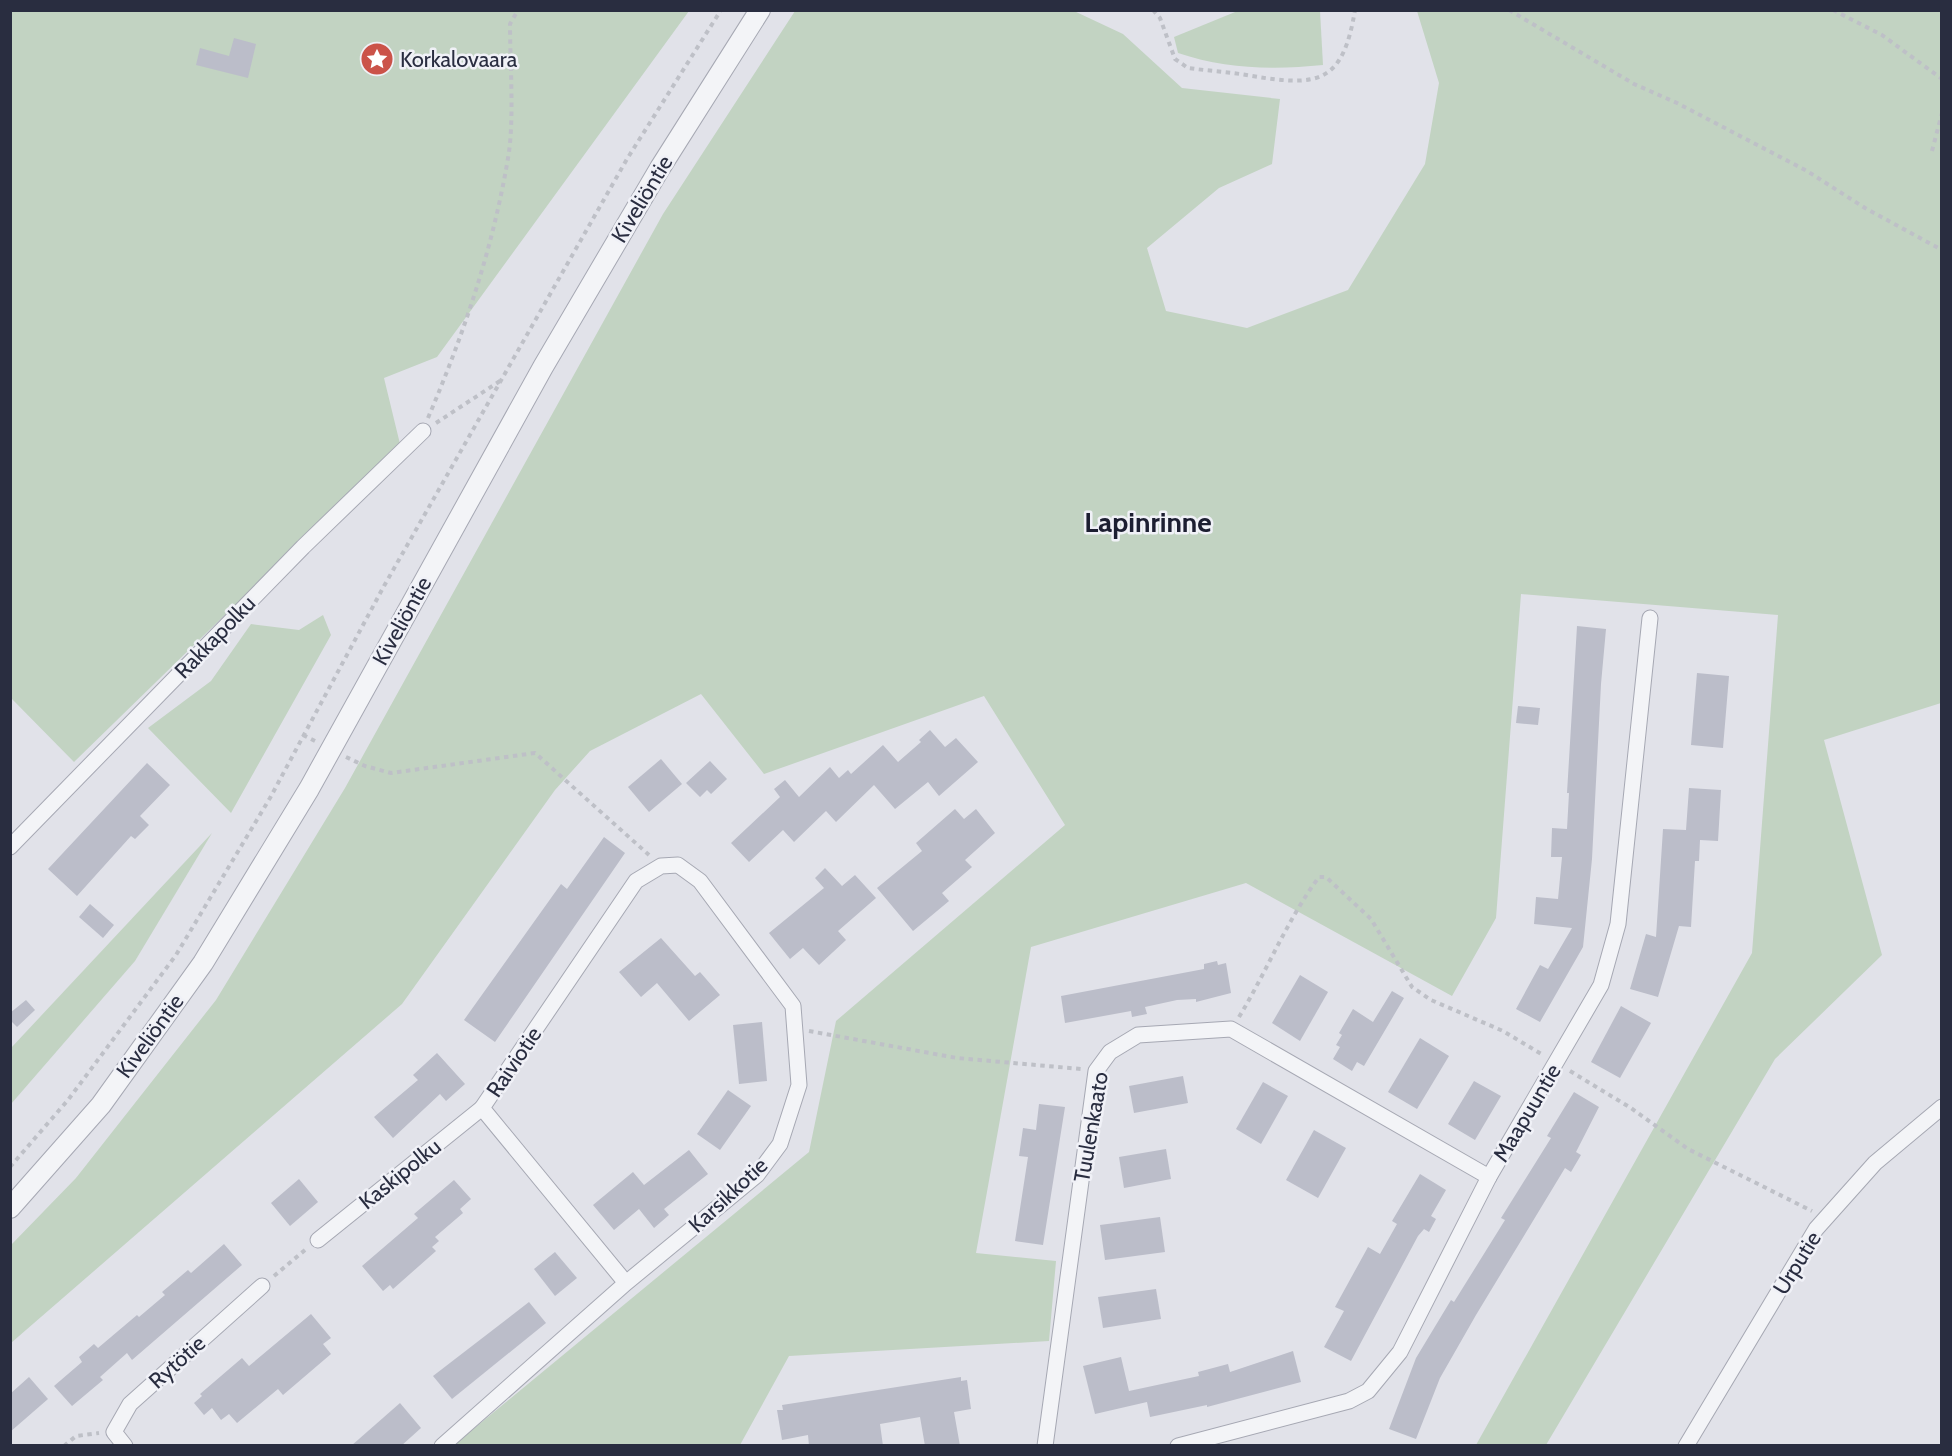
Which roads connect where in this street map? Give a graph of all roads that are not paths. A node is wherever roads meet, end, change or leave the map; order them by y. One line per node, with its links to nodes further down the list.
1 (760, 10): 9 (street, Kiveliöntie)
2 (423, 431): 4 (street, Rakkapolku)
3 (1650, 618): 8 (street, Maapuuntie)
4 (10, 847)
5 (661, 866): 7 (street, Raiviotie); 11 (street, Karsikkotie)
6 (1941, 1107): 17 (street, Urputie)
7 (482, 1108): 10 (street, Kaskipolku); 11 (street, Raiviotie)
8 (1489, 1177): 15 (street, Tuulenkaato); 16 (street, Maapuuntie)
9 (10, 1208)
10 (318, 1240)
11 (626, 1283): 14 (street, Karsikkotie)
12 (262, 1286): 13 (street, Rytötie)
13 (125, 1446)
14 (442, 1446)
15 (1045, 1446)
16 (1178, 1446)
17 (1686, 1446)

